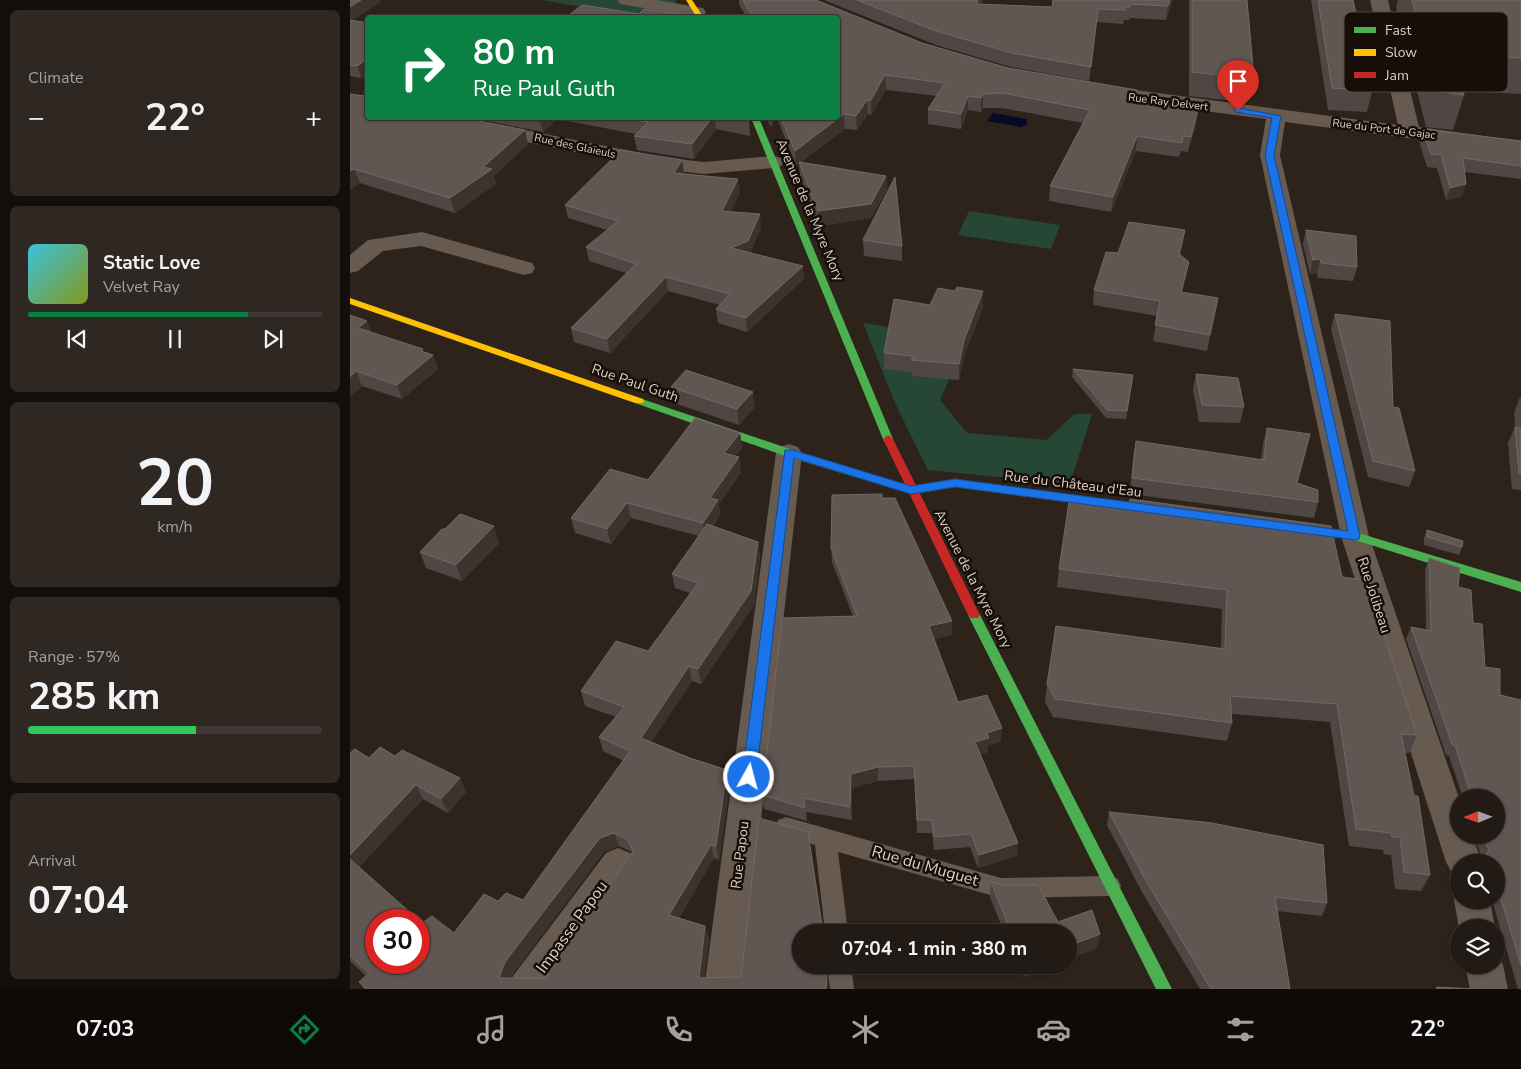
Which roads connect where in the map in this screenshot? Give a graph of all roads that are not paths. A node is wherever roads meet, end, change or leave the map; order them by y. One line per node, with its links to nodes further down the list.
1 (626, 0): 2 (street)
2 (696, 10)
3 (1083, 88): 5 (street, Rue Ray Delvert)
4 (1400, 92): 8 (street)
5 (1276, 116): 8 (street, Rue du Port de Gajac); 18 (street, Rue Jolibeau)
6 (447, 120): 10 (street, Rue des Glaïeuls)
7 (756, 120): 10 (street, Avenue de la Myre Mory)
8 (1410, 132): 9 (street, Rue du Port de Gajac)
9 (1521, 147)
10 (774, 162): 15 (street, Avenue de la Myre Mory)
11 (350, 266): 12 (street)
12 (524, 268)
13 (350, 301): 14 (street, Rue Paul Guth)
14 (789, 452): 15 (street, Rue Paul Guth); 20 (street, Rue Papou)
15 (911, 490): 16 (street, Rue du Château d'Eau); 24 (street, Avenue de la Myre Mory)
16 (1179, 513)
17 (1286, 527): 18 (street)
18 (1355, 536): 19 (street); 22 (street, Rue Jolibeau)
19 (1521, 587)
20 (744, 815): 21 (lane, Rue du Muguet); 29 (street, Rue Papou)
21 (826, 838): 24 (lane, Rue du Muguet); 25 (lane)
22 (1461, 854)
23 (618, 864): 28 (street, Impasse Papou)
24 (1110, 886): 31 (street, Avenue de la Myre Mory)
25 (835, 924)
26 (840, 974): 30 (lane)
27 (1486, 974): 32 (street)
28 (526, 989)
29 (723, 989)
30 (842, 989)
31 (1164, 989)
32 (1489, 989)

